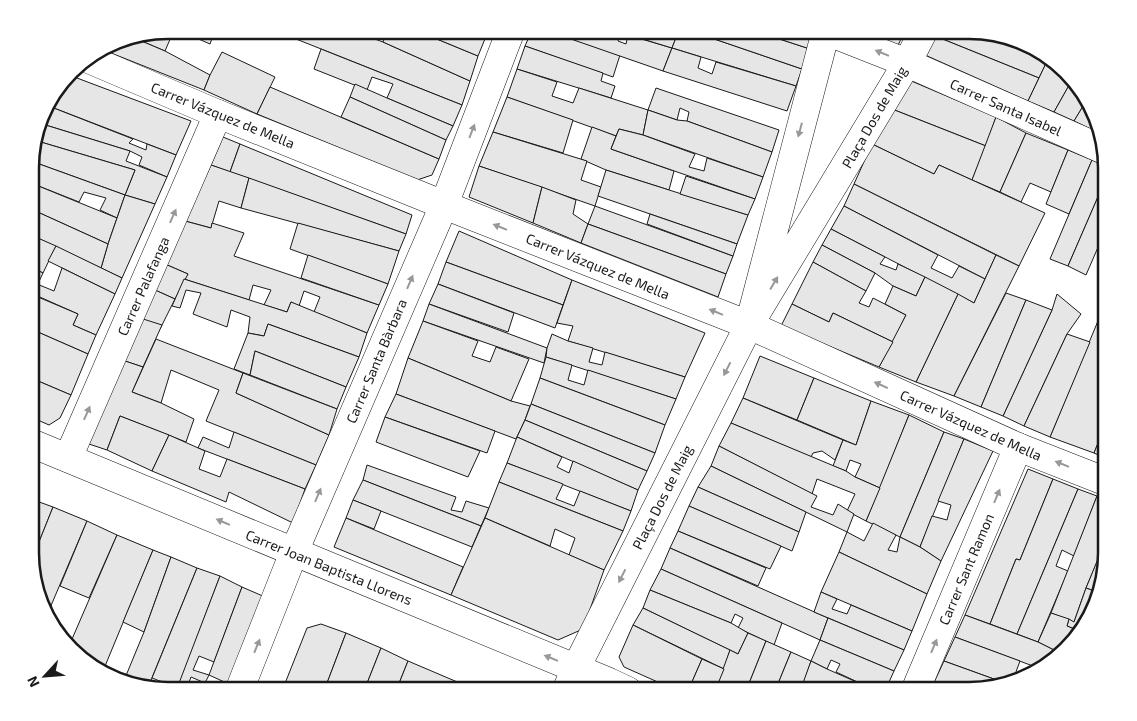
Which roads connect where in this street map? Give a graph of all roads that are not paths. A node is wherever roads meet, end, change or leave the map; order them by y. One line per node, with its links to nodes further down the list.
1 (508, 39): 9 (street, Carrer Santa Bàrbara, one-way to 1)
2 (824, 39): 10 (street, Plaça Dos de Maig, one-way to 10)
3 (848, 39): 6 (street, Plaça Dos de Maig, one-way to 3)
4 (919, 39): 6 (street)
5 (94, 61): 7 (street, Carrer Vázquez de Mella)
6 (907, 63): 8 (street, Carrer Santa Isabel); 10 (street, Plaça Dos de Maig, one-way to 6)
7 (218, 114): 9 (street, Carrer Vázquez de Mella); 13 (street, Carrer Palafanga, one-way to 7)
8 (1096, 147)
9 (444, 205): 10 (street, Carrer Vázquez de Mella, one-way to 9); 15 (street, Carrer Santa Bàrbara, one-way to 9)
10 (749, 325): 12 (street, Carrer Vázquez de Mella, one-way to 10); 16 (street, Plaça Dos de Maig, one-way to 16)
11 (39, 446): 13 (street, Carrer Joan Baptista Llorens)
12 (1018, 447): 14 (street, Carrer Vázquez de Mella, one-way to 12); 18 (street, Carrer Sant Ramon, one-way to 12)
13 (68, 458): 15 (street, Carrer Joan Baptista Llorens, one-way to 13)
14 (1098, 478)
15 (294, 552): 16 (street, Carrer Joan Baptista Llorens, one-way to 15); 17 (street, Carrer Santa Bàrbara, one-way to 15)
16 (571, 680)
17 (242, 682)
18 (919, 682)

